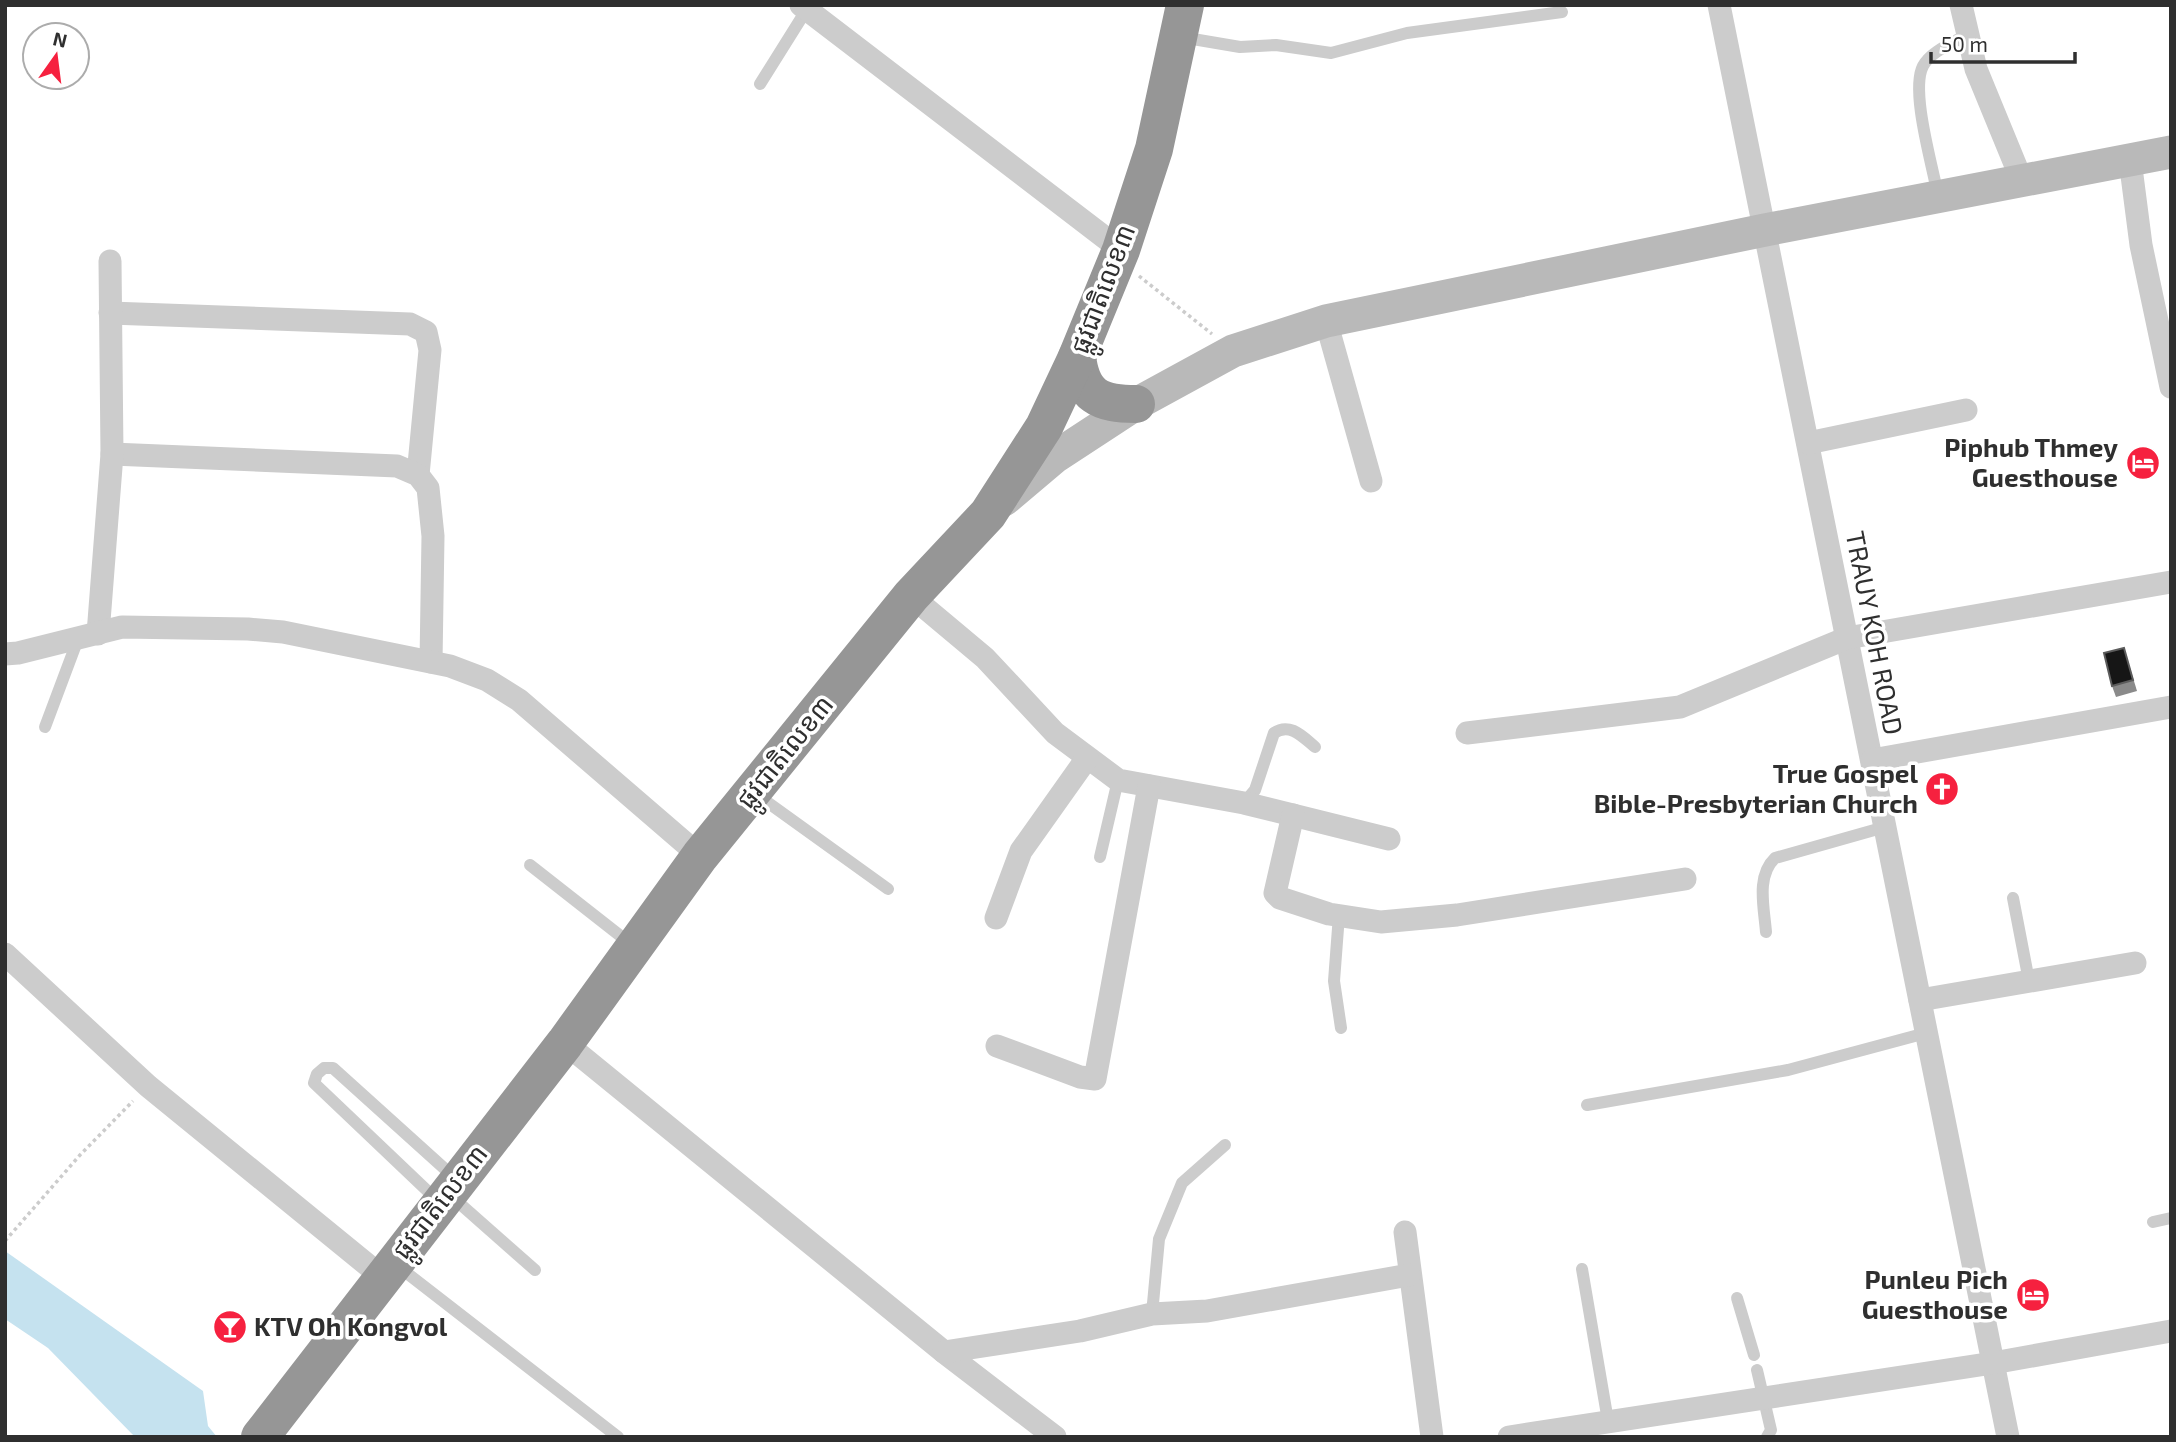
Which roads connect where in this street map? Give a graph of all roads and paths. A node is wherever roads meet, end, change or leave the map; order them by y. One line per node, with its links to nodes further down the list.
1 (1719, 5): 12 (street, TRAUY KOH ROAD)
2 (1961, 5): 6 (street)
3 (804, 7): 7 (lane); 13 (street)
4 (1562, 12): 5 (lane)
5 (1183, 21): 13 (highway, ផ្លូវជាតិលេខ៣)
6 (1968, 34): 10 (street); 11 (lane)
7 (760, 84)
8 (2171, 152): 9 (street)
9 (2130, 160): 10 (street); 19 (street)
10 (2022, 181): 11 (street)
11 (1938, 197): 12 (street)
12 (1765, 230): 16 (street); 22 (street, TRAUY KOH ROAD)
13 (1119, 254): 17 (path); 18 (highway, ផ្លូវជាតិលេខ៣)
14 (110, 261): 15 (street)
15 (110, 313): 23 (street); 24 (street)
16 (1326, 321): 17 (street); 25 (street)
17 (1233, 351): 20 (street)
18 (1077, 357): 20 (highway); 26 (highway, ផ្លូវជាតិលេខ៣)
19 (2171, 387)
20 (1136, 404): 26 (street)
21 (1966, 410): 22 (street)
22 (1808, 443): 30 (street, TRAUY KOH ROAD)
23 (112, 454): 24 (street); 29 (street)
24 (418, 475): 32 (street)
25 (1371, 481)
26 (988, 514): 28 (highway, ផ្លូវជាតិលេខ៣)
27 (2171, 582): 30 (street)
28 (911, 596): 37 (street); 41 (highway, ផ្លូវជាតិលេខ៣)
29 (88, 637): 31 (street); 32 (street); 34 (lane)
30 (1847, 638): 35 (street); 38 (street, TRAUY KOH ROAD)
31 (5, 654)
32 (431, 662): 46 (street)
33 (2171, 707): 38 (street)
34 (44, 727)
35 (1467, 733)
36 (1315, 747): 42 (lane)
37 (1087, 758): 39 (street); 53 (street)
38 (1871, 760): 44 (street, TRAUY KOH ROAD)
39 (1118, 780): 40 (street); 47 (lane)
40 (1149, 786): 42 (street); 63 (street)
41 (753, 792): 46 (highway, ផ្លូវជាតិលេខ៣); 50 (lane)
42 (1244, 803): 43 (street)
43 (1293, 814): 45 (street); 52 (street)
44 (1885, 827): 54 (lane); 59 (street, TRAUY KOH ROAD)
45 (1390, 839)
46 (700, 856): 55 (highway, ផ្លូវជាតិលេខ៣)
47 (1100, 858)
48 (530, 865): 55 (lane)
49 (1685, 879): 52 (street)
50 (888, 889)
51 (2013, 898): 58 (lane)
52 (1339, 915): 60 (lane)
53 (996, 918)
54 (1766, 932)
55 (635, 947): 62 (highway, ផ្លូវជាតិលេខ៣)
56 (5, 954): 64 (street)
57 (2135, 963): 58 (street)
58 (2029, 981): 59 (street)
59 (1920, 1000): 61 (street, TRAUY KOH ROAD)
60 (1341, 1028)
61 (1926, 1033): 65 (lane); 81 (street, TRAUY KOH ROAD)
62 (565, 1043): 67 (highway, ផ្លូវជាតិលេខ៣); 79 (street)
63 (997, 1046)
64 (148, 1086): 71 (path); 72 (street)
65 (1587, 1105)
66 (1225, 1145): 77 (lane)
67 (448, 1192): 67 (lane); 72 (highway, ផ្លូវជាតិលេខ៣); 74 (lane)
68 (2171, 1218): 69 (lane)
69 (2153, 1222)
70 (1405, 1231): 75 (street)
71 (5, 1241)
72 (387, 1269): 85 (highway, ផ្លូវជាតិលេខ៣); 86 (lane)
73 (1582, 1269): 84 (lane)
74 (535, 1270)
75 (1409, 1275): 77 (street); 88 (street)
76 (1737, 1298): 80 (lane)
77 (1152, 1314): 79 (street)
78 (2171, 1331): 81 (street)
79 (944, 1352): 87 (street)
80 (1754, 1355)
81 (1993, 1363): 83 (street); 91 (street, TRAUY KOH ROAD)
82 (1757, 1370): 83 (lane)
83 (1765, 1398): 84 (street); 90 (lane)
84 (1609, 1429): 89 (street)
85 (260, 1437)
86 (618, 1437)
87 (1055, 1437)
88 (1432, 1437)
89 (1509, 1437)
90 (1767, 1437)
91 (2008, 1437)

